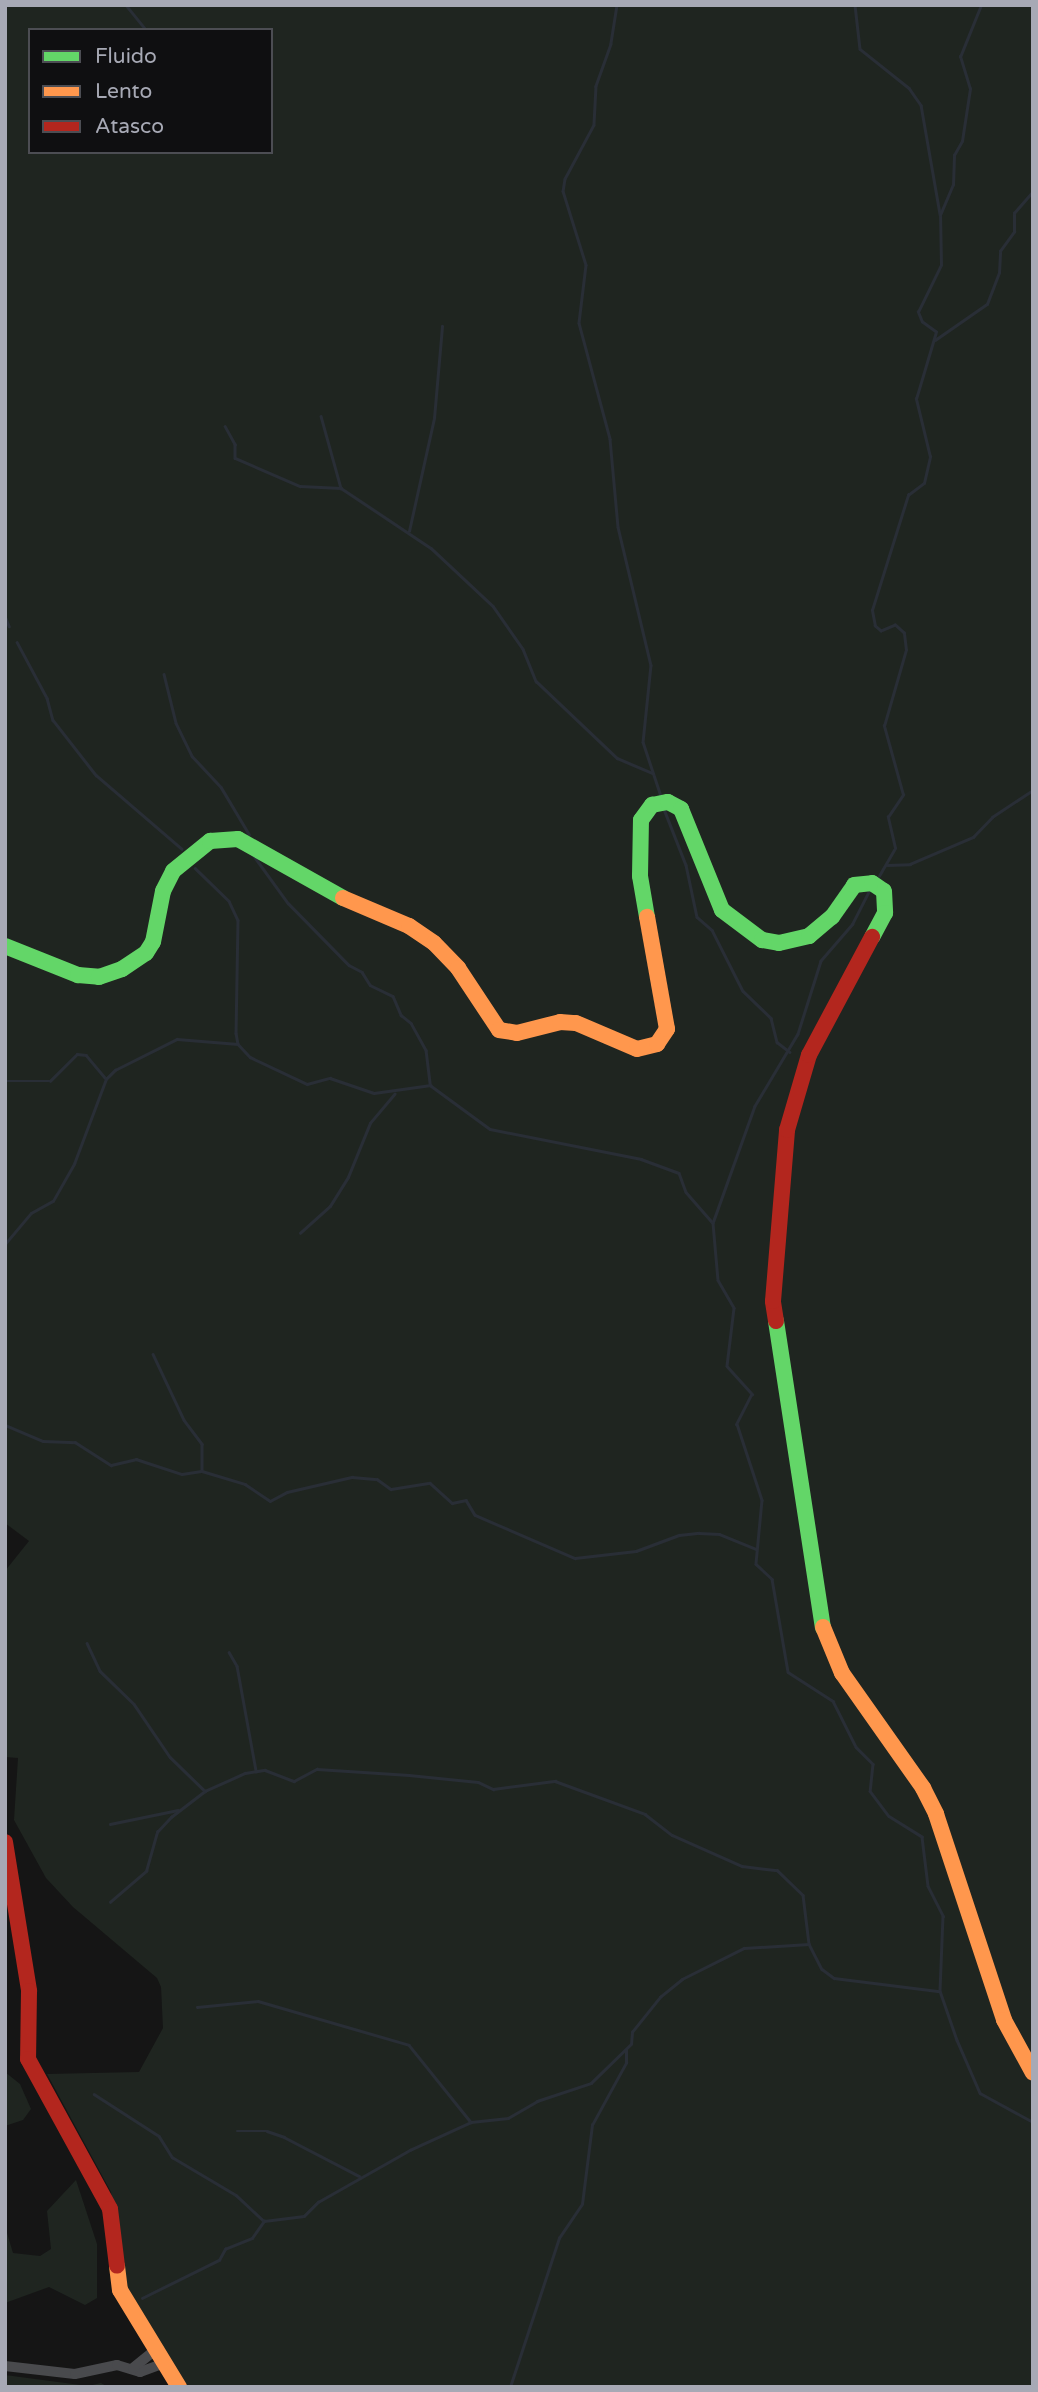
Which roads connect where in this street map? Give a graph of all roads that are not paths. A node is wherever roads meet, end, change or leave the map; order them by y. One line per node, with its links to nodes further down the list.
1 (5, 946): 3 (street)
2 (5, 1842): 4 (street)
3 (1033, 2073)
4 (156, 2354): 5 (street); 6 (street)
5 (5, 2366)
6 (179, 2387)

